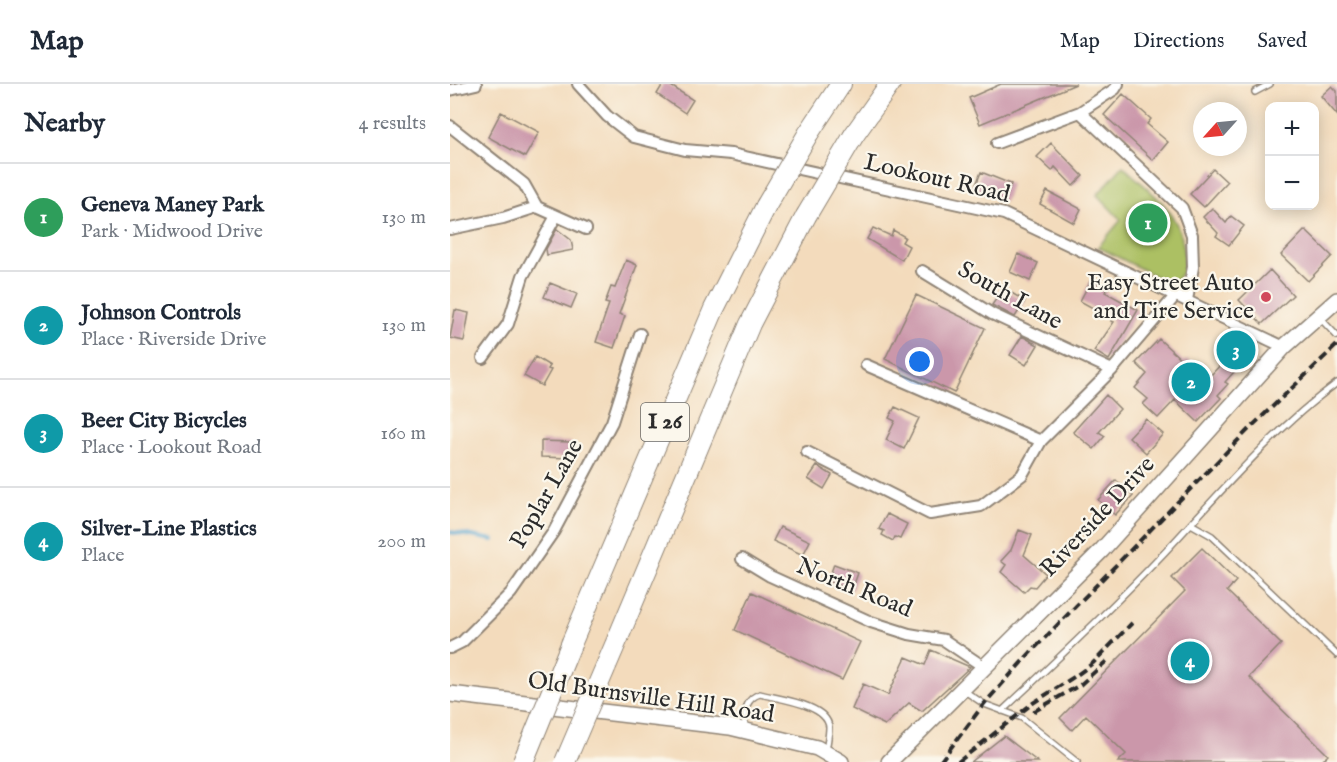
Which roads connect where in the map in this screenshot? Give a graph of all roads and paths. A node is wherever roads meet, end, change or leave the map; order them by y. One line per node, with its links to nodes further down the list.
1 (476, 84): 7 (street)
2 (578, 84): 17 (street, Lookout Road)
3 (841, 84): 40 (highway, I 26, bridge)
4 (891, 84): 41 (highway, I 26, bridge)
5 (1118, 84): 9 (street)
6 (1270, 84): 8 (lane)
7 (450, 90)
8 (1255, 92)
9 (1080, 112): 11 (street); 18 (street)
10 (450, 126): 12 (street)
11 (997, 143)
12 (537, 207): 13 (street); 14 (street)
13 (556, 216): 15 (street); 24 (street)
14 (450, 229)
15 (586, 229)
16 (922, 271): 26 (street, South Lane)
17 (1176, 295): 18 (street, Lookout Road); 26 (street)
18 (1187, 300): 23 (street, Lookout Road)
19 (1337, 300): 20 (main road, Riverside Drive)
20 (1318, 315): 22 (lane); 23 (main road, Riverside Drive)
21 (640, 334): 32 (street, Poplar Lane)
22 (1337, 336)
23 (1284, 347): 34 (main road, Riverside Drive)
24 (483, 358)
25 (866, 365): 28 (street)
26 (1112, 370): 28 (street)
27 (1337, 383): 30 (lane)
28 (1041, 441): 29 (street)
29 (807, 452)
30 (1191, 524): 33 (lane); 37 (lane)
31 (741, 560): 34 (street, North Road)
32 (450, 648)
33 (1337, 655)
34 (984, 667): 35 (main road, Riverside Drive)
35 (961, 689): 37 (lane); 43 (main road, Riverside Drive)
36 (450, 694): 38 (main road, Old Burnsville Hill Road)
37 (1002, 711): 44 (lane)
38 (744, 730): 39 (main road, Old Burnsville Hill Road); 39 (lane)
39 (820, 754): 42 (main road, Old Burnsville Hill Road)
40 (523, 762)
41 (565, 762)
42 (841, 762)
43 (889, 762)
44 (1077, 762)

